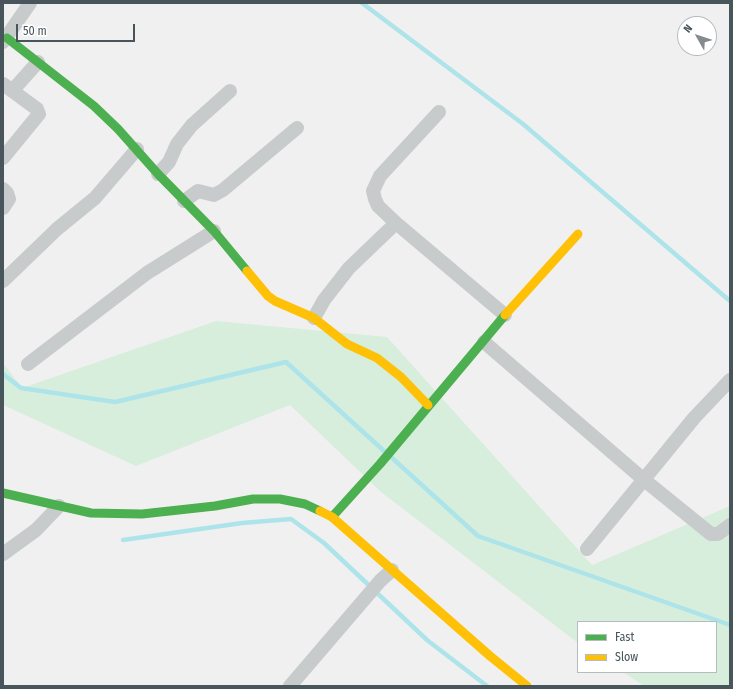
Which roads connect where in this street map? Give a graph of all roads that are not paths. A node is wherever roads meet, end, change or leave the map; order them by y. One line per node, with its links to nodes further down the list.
1 (30, 3): 2 (street)
2 (5, 40): 3 (street)
3 (38, 62): 4 (street); 8 (street)
4 (8, 87): 9 (street)
5 (230, 91): 10 (street)
6 (439, 112): 14 (street)
7 (297, 128): 12 (street)
8 (137, 149): 10 (street); 17 (street)
9 (3, 158)
10 (158, 174): 12 (street)
11 (3, 190): 13 (street)
12 (184, 201): 15 (street)
13 (3, 208)
14 (396, 223): 18 (street); 19 (street)
15 (214, 231): 19 (street); 21 (street)
16 (578, 234): 18 (street)
17 (3, 281)
18 (505, 315): 20 (street)
19 (314, 318): 23 (street)
20 (484, 342): 23 (street); 24 (street)
21 (28, 364)
22 (730, 380): 24 (street)
23 (428, 405): 27 (street)
24 (643, 479): 28 (street); 29 (street)
25 (3, 493): 26 (street)
26 (59, 506): 27 (street); 30 (street)
27 (332, 517): 31 (street)
28 (730, 525)
29 (587, 548)
30 (3, 554)
31 (392, 570): 32 (street); 33 (street)
32 (290, 686)
33 (527, 686)

